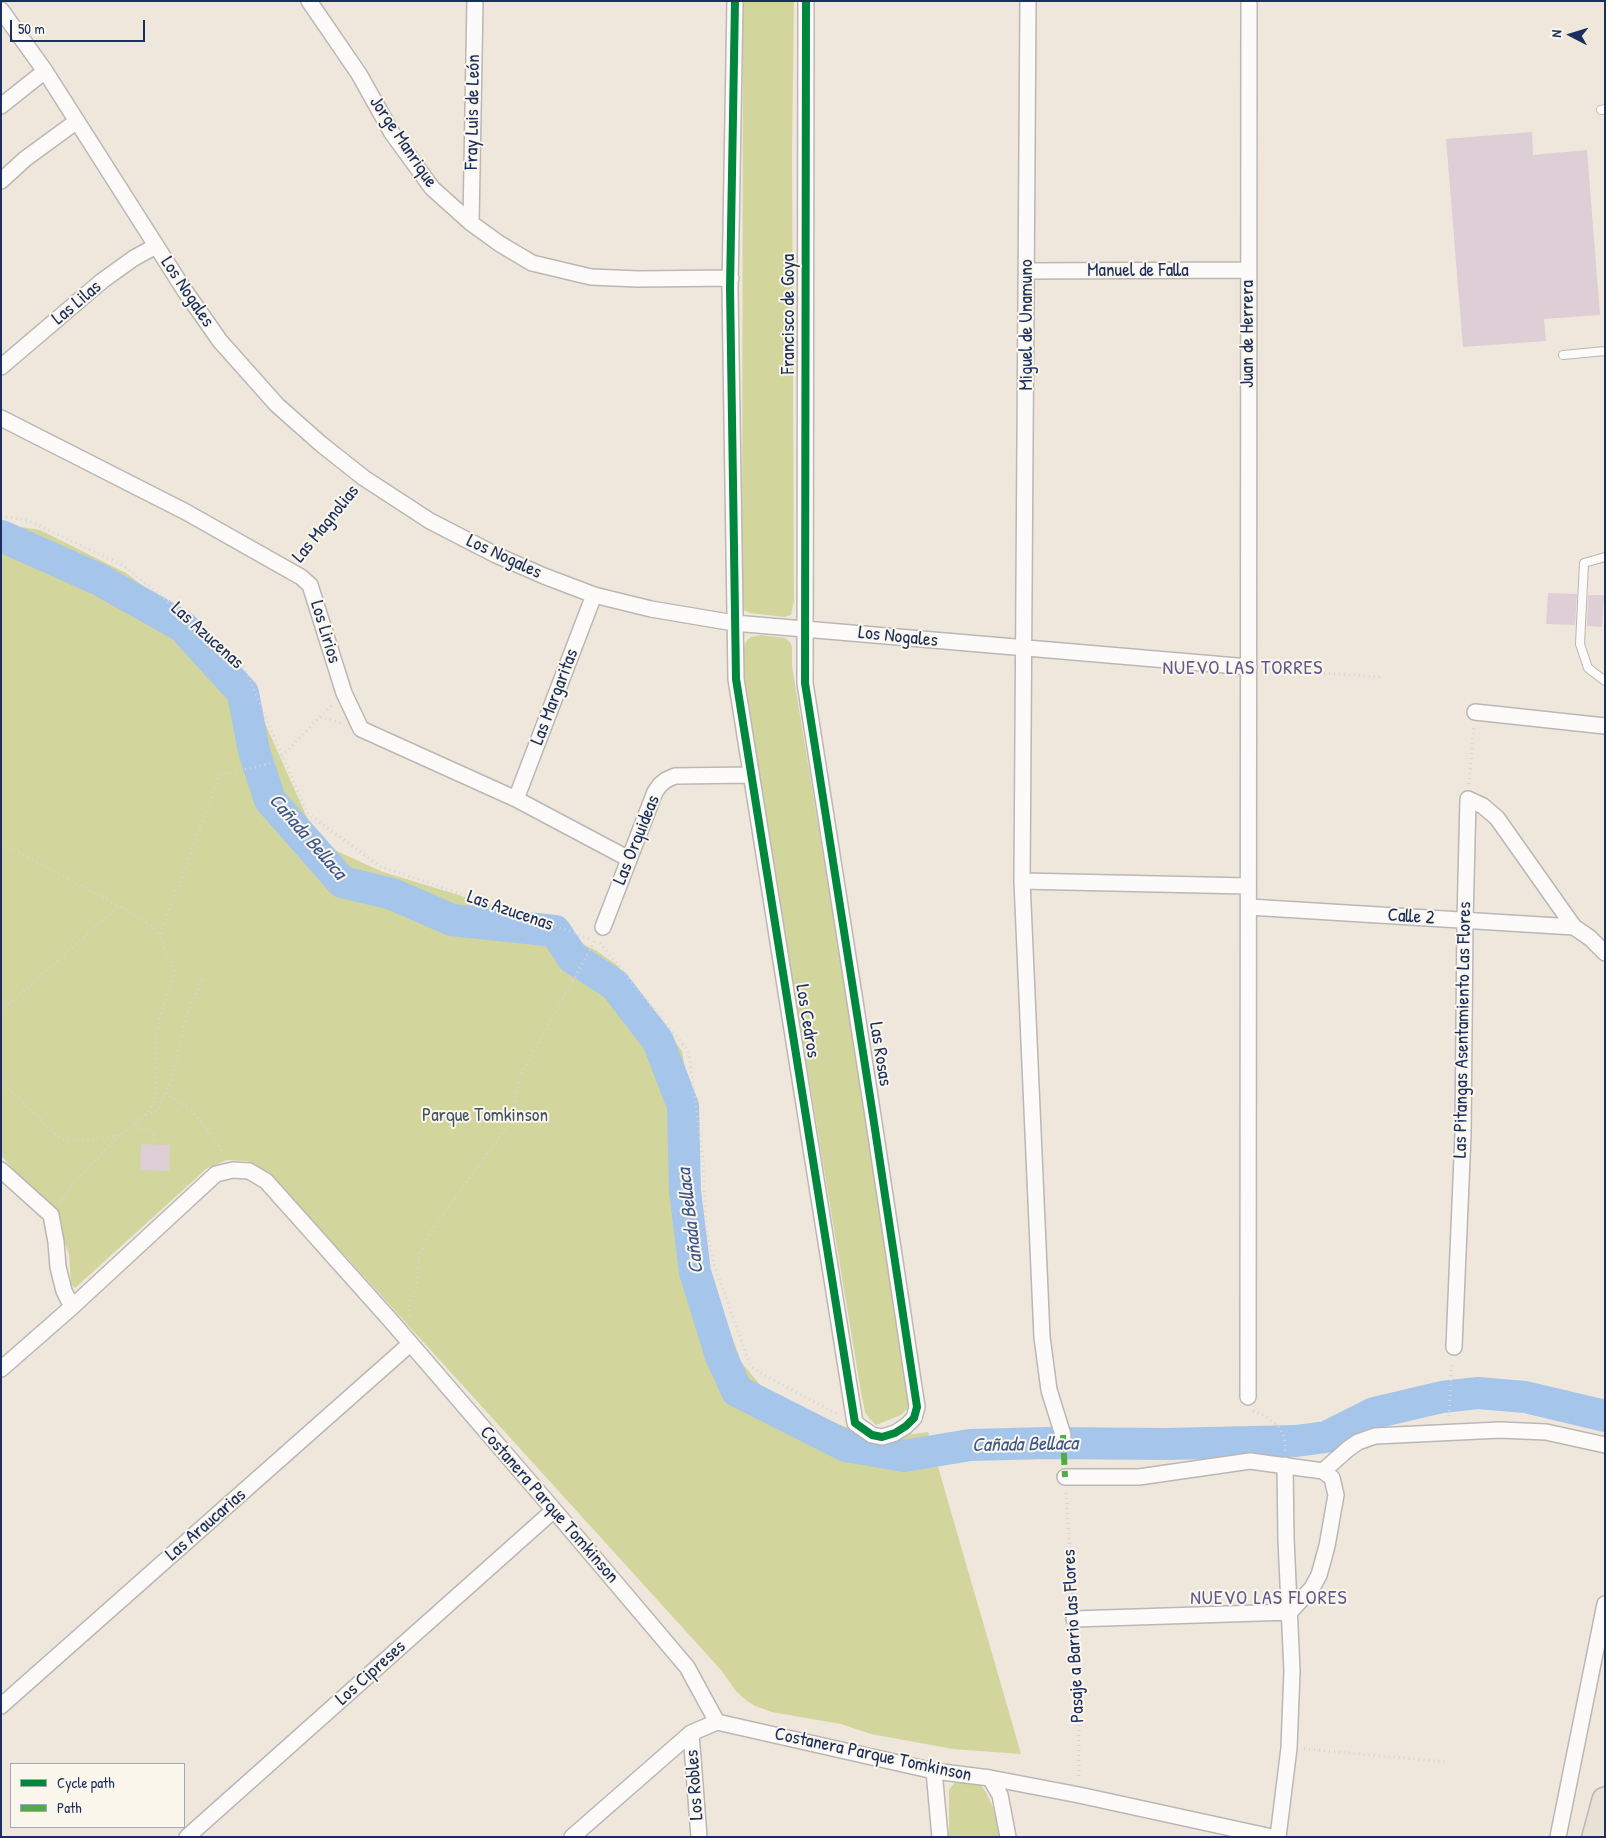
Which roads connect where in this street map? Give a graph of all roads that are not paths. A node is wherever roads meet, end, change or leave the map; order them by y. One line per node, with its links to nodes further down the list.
1 (309, 1): 12 (street, Jorge Manrique)
2 (475, 1): 12 (street, Fray Luis de León)
3 (736, 1): 16 (street)
4 (806, 1): 24 (street, Francisco de Goya)
5 (1028, 1): 15 (street, Miguel de Unamuno)
6 (1249, 1): 14 (street, Juan de Herrera)
7 (1, 10): 8 (street, Los Nogales)
8 (45, 71): 9 (street); 10 (street, Los Nogales)
9 (1, 106)
10 (77, 121): 11 (street); 13 (street, Los Nogales)
11 (1, 181)
12 (471, 223): 16 (street, Jorge Manrique)
13 (156, 246): 19 (street, Las Lilas); 22 (street, Los Nogales)
14 (1248, 270): 15 (street, Manuel de Falla); 26 (street, Juan de Herrera)
15 (1027, 271): 25 (street, Miguel de Unamuno)
16 (731, 278): 23 (street)
17 (1605, 351): 18 (lane)
18 (1563, 355)
19 (1, 367)
20 (1, 418): 31 (street, Los Lirios)
21 (1605, 557): 27 (lane)
22 (594, 594): 23 (street, Los Nogales); 31 (street, Las Margaritas)
23 (734, 623): 24 (street, Los Nogales); 30 (street, Los Cedros)
24 (804, 628): 25 (street, Los Nogales); 46 (street, Las Rosas)
25 (1024, 649): 26 (street, Los Nogales); 33 (street, Miguel de Unamuno)
26 (1249, 668): 34 (street, Juan de Herrera)
27 (1605, 681)
28 (1475, 712): 29 (street)
29 (1605, 726)
30 (751, 775): 32 (street, Las Orquideas); 46 (street, Los Cedros)
31 (516, 799): 32 (street)
32 (629, 859): 37 (street, Las Orquideas)
33 (1022, 881): 34 (street); 47 (street, Miguel de Unamuno)
34 (1248, 886): 35 (street, Juan de Herrera)
35 (1249, 907): 36 (street, Calle 2); 45 (street, Juan de Herrera)
36 (1465, 920): 38 (street, Calle 2); 38 (street, Las Pitangas Asentamiento Las Flores); 43 (street, Las Pitangas Asentamiento Las Flores)
37 (603, 927)
38 (1574, 927): 39 (street)
39 (1605, 953)
40 (1, 1170): 41 (street)
41 (72, 1307): 42 (street, Costanera Parque Tomkinson); 44 (street)
42 (410, 1344): 52 (street, Costanera Parque Tomkinson); 56 (street, Las Araucarias)
43 (1454, 1348)
44 (1, 1369)
45 (1248, 1397)
46 (856, 1423)
47 (1063, 1435)
48 (1605, 1445): 50 (street)
49 (1285, 1465): 50 (street); 51 (street); 54 (street)
50 (1322, 1471): 54 (street)
51 (1065, 1478)
52 (554, 1510): 57 (street, Costanera Parque Tomkinson); 62 (street, Los Cipreses)
53 (1605, 1604): 69 (street)
54 (1290, 1612): 55 (street); 68 (street)
55 (1074, 1619)
56 (1, 1706)
57 (717, 1722): 58 (street); 59 (street, Costanera Parque Tomkinson)
58 (691, 1733): 63 (street); 64 (street, Los Robles)
59 (934, 1771): 60 (street, Costanera Parque Tomkinson); 65 (street)
60 (990, 1778): 66 (street); 67 (street, Costanera Parque Tomkinson)
61 (1605, 1800): 70 (highway)
62 (187, 1837)
63 (572, 1837)
64 (699, 1837)
65 (940, 1837)
66 (1008, 1837)
67 (1272, 1837)
68 (1278, 1837)
69 (1558, 1837)
70 (1595, 1837)

